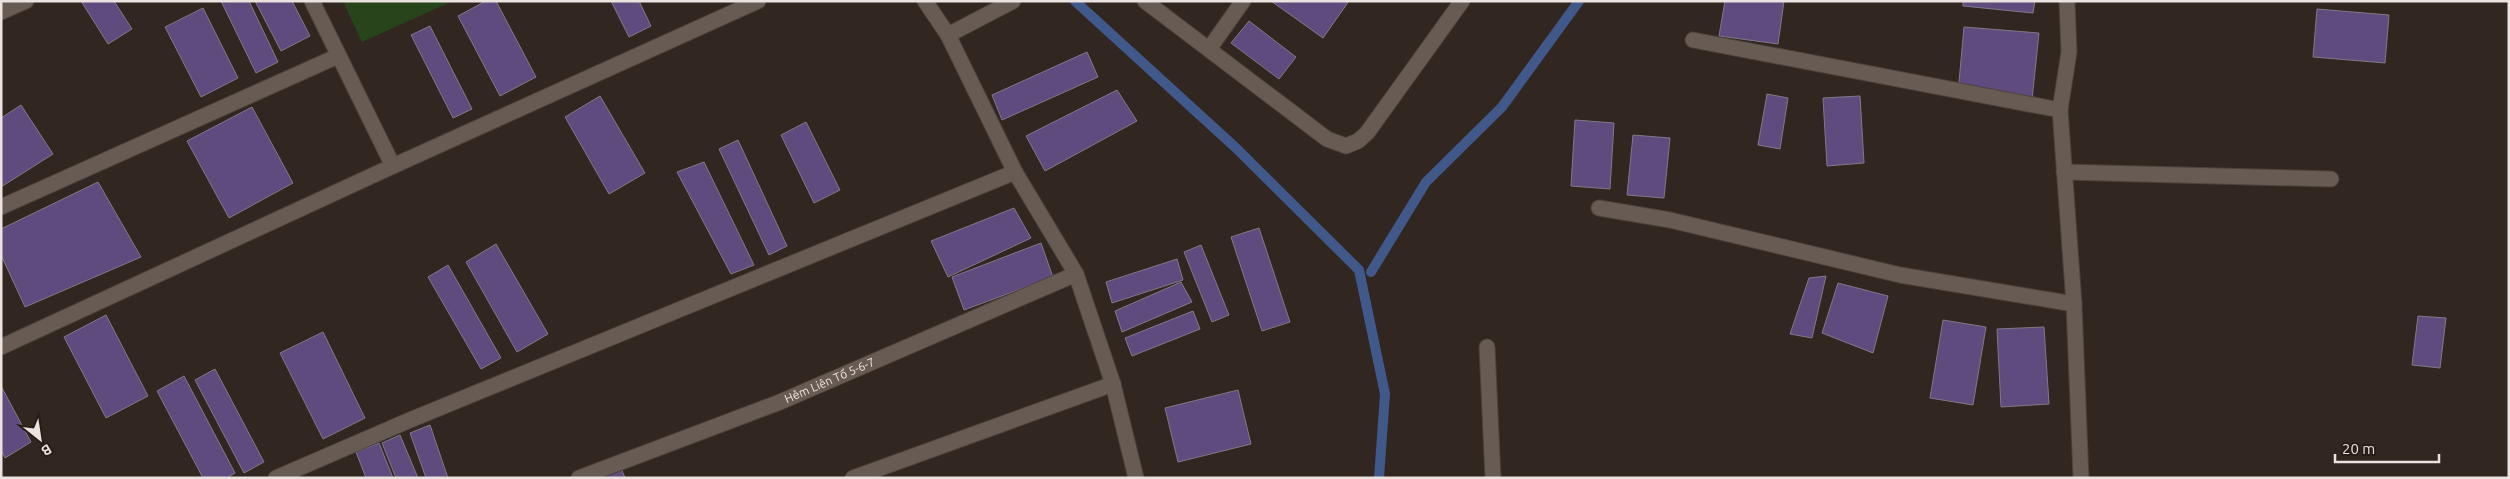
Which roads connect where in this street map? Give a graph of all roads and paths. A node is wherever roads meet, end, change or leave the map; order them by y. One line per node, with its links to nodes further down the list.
1 (26, 1): 10 (street)
2 (312, 1): 14 (street)
3 (758, 1): 16 (street)
4 (925, 1): 11 (street)
5 (1013, 1): 11 (street)
6 (1145, 1): 13 (street)
7 (1244, 1): 13 (street)
8 (1462, 1): 13 (street)
9 (2067, 1): 15 (street)
10 (1, 12)
11 (948, 35): 17 (street)
12 (1693, 40): 15 (street)
13 (1209, 49)
14 (338, 56): 16 (street); 20 (street)
15 (2060, 110): 18 (street)
16 (393, 166): 24 (street)
17 (1015, 172): 22 (street); 27 (street)
18 (2064, 172): 19 (street); 23 (street)
19 (2331, 179)
20 (1, 207)
21 (1599, 208): 23 (street)
22 (1076, 274): 26 (street); 28 (street, Hẻm Liên Tổ 5-6-7)
23 (2074, 304): 32 (street)
24 (1, 347)
25 (1487, 347): 31 (street)
26 (1113, 384): 29 (street); 30 (street)
27 (276, 478)
28 (579, 478)
29 (853, 478)
30 (1136, 478)
31 (1493, 478)
32 (2081, 478)

